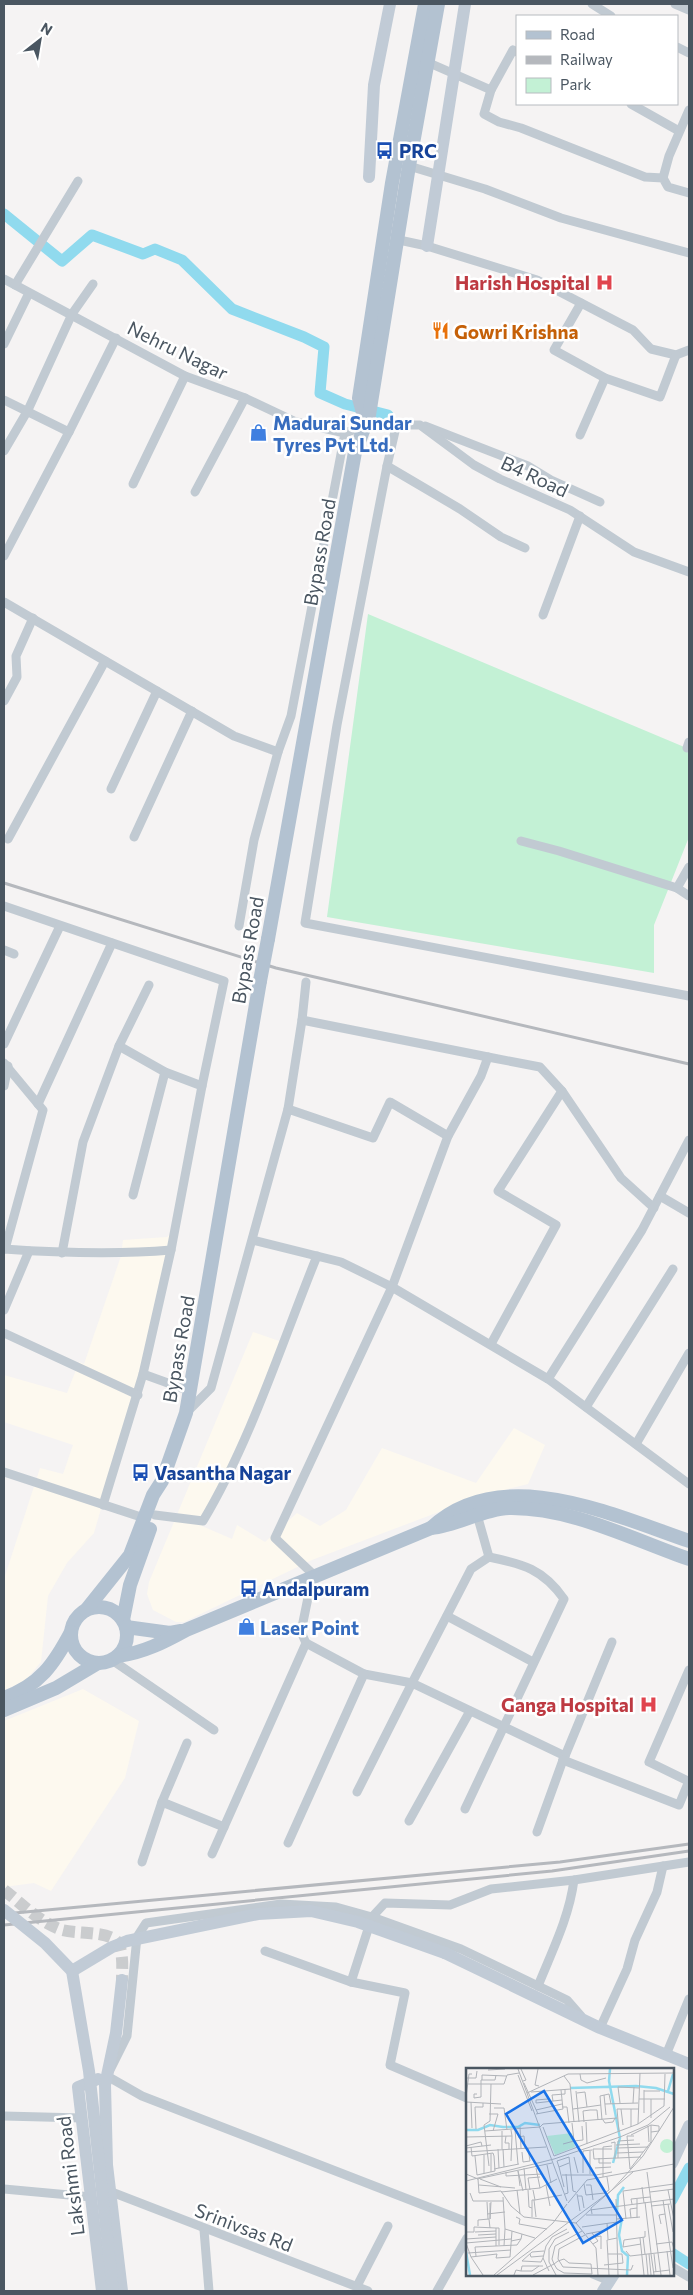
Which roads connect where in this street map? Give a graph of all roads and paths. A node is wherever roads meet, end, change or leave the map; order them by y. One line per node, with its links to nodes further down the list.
1 (390, 4): 18 (street)
2 (425, 4): 40 (main road, Bypass Road)
3 (438, 4): 10 (main road, Bypass Road)
4 (465, 4): 11 (street)
5 (592, 4): 8 (street)
6 (675, 4): 7 (street)
7 (689, 10)
8 (609, 15)
9 (516, 52): 12 (street)
10 (427, 62): 11 (street); 16 (main road, Bypass Road)
11 (456, 75): 12 (street); 17 (street)
12 (491, 90): 19 (street)
13 (633, 105): 15 (street)
14 (689, 110): 15 (street)
15 (679, 131): 19 (street)
16 (409, 166): 17 (street); 22 (main road, Bypass Road)
17 (437, 175): 23 (street); 24 (street)
18 (369, 177)
19 (663, 178): 21 (street)
20 (78, 181): 27 (street)
21 (689, 193)
22 (399, 240): 23 (street); 40 (main road, Bypass Road)
23 (427, 246): 29 (street)
24 (689, 253)
25 (4, 279): 27 (street, Nehru Nagar)
26 (93, 284): 30 (street)
27 (15, 285): 28 (street, Nehru Nagar)
28 (30, 293): 30 (street, Nehru Nagar); 32 (street)
29 (581, 304): 34 (street); 36 (street)
30 (72, 314): 31 (street, Nehru Nagar); 39 (street)
31 (116, 338): 35 (street, Nehru Nagar); 43 (street)
32 (4, 344)
33 (689, 350): 34 (street)
34 (676, 355): 36 (street)
35 (185, 376): 37 (street, Nehru Nagar); 48 (street)
36 (605, 378): 45 (street)
37 (245, 398): 44 (street, Nehru Nagar); 49 (street)
38 (4, 400): 39 (street)
39 (28, 410): 43 (street); 46 (street)
40 (365, 411): 42 (street); 44 (street); 110 (main road, Bypass Road, bridge)
41 (420, 425): 42 (street); 50 (street); 51 (street, B4 Road)
42 (396, 426): 47 (street)
43 (69, 432): 53 (street)
44 (346, 433): 62 (street)
45 (580, 435)
46 (4, 451)
47 (387, 466): 52 (street); 78 (street)
48 (133, 484)
49 (195, 492)
50 (600, 502)
51 (580, 516): 54 (street, B4 Road); 56 (street)
52 (525, 548)
53 (4, 556)
54 (689, 572)
55 (4, 602): 57 (street)
56 (542, 615)
57 (33, 618): 58 (street); 60 (street)
58 (105, 661): 59 (street); 65 (street)
59 (157, 691): 61 (street); 63 (street)
60 (4, 701)
61 (192, 711): 62 (street); 64 (street)
62 (278, 752): 72 (street)
63 (111, 788)
64 (134, 837)
65 (8, 840)
66 (520, 841): 68 (street)
67 (689, 867): 68 (street)
68 (677, 888): 69 (street)
69 (689, 896)
70 (4, 906): 71 (street)
71 (60, 926): 73 (street); 80 (street)
72 (239, 926)
73 (112, 943): 86 (street); 88 (street)
74 (4, 950): 75 (street)
75 (14, 954)
76 (306, 982): 79 (street)
77 (149, 985): 81 (street)
78 (689, 995)
79 (302, 1020): 82 (street); 89 (street)
80 (4, 1044)
81 (119, 1046): 84 (street); 100 (street)
82 (488, 1056): 87 (street); 90 (street)
83 (6, 1064): 85 (street); 88 (street)
84 (165, 1072): 86 (street); 92 (street)
85 (4, 1086)
86 (202, 1086): 98 (street)
87 (562, 1091): 94 (street); 106 (street)
88 (38, 1104): 97 (street)
89 (288, 1109): 90 (street); 96 (street)
90 (448, 1136): 103 (street)
91 (689, 1140): 93 (street)
92 (133, 1195)
93 (660, 1196): 94 (street); 95 (street)
94 (654, 1208): 109 (street)
95 (689, 1213)
96 (253, 1240): 101 (street); 113 (street)
97 (4, 1249): 99 (street)
98 (171, 1250): 100 (street); 108 (street)
99 (29, 1251): 100 (street); 104 (street)
100 (62, 1253)
101 (317, 1256): 103 (street); 119 (street)
102 (673, 1269): 112 (street)
103 (392, 1287): 106 (street); 123 (street)
104 (4, 1310)
105 (4, 1333): 111 (street)
106 (491, 1344): 109 (street)
107 (689, 1353): 114 (street)
108 (143, 1374): 110 (street); 111 (street)
109 (548, 1379): 112 (street)
110 (190, 1391): 113 (main road, Bypass Road)
111 (138, 1395): 117 (street)
112 (586, 1407): 114 (street)
113 (186, 1414): 119 (main road, Bypass Road)
114 (636, 1444): 116 (street)
115 (4, 1472): 117 (street)
116 (689, 1484)
117 (103, 1505): 119 (street)
118 (475, 1510): 120 (main road); 121 (street); 122 (main road); 123 (main road)
119 (150, 1517): 124 (main road, Bypass Road); 126 (main road, Bypass Road)
120 (689, 1542): 122 (street)
121 (489, 1556): 125 (street); 132 (street)
122 (687, 1558)
123 (314, 1577): 127 (main road); 130 (street)
124 (86, 1610): 126 (main road); 128 (main road)
125 (447, 1616): 132 (street); 135 (street)
126 (124, 1624): 127 (main road); 131 (main road)
127 (186, 1630): 131 (main road)
128 (71, 1632): 131 (main road); 136 (main road)
129 (612, 1642): 142 (street)
130 (306, 1643): 134 (street); 148 (street)
131 (109, 1660): 137 (main road); 140 (street)
132 (533, 1662): 139 (street)
133 (689, 1670): 143 (street)
134 (364, 1674): 135 (street); 150 (street)
135 (412, 1683): 138 (street); 144 (street)
136 (4, 1698)
137 (4, 1710)
138 (470, 1711): 139 (street); 147 (street)
139 (503, 1727): 142 (street); 146 (street)
140 (214, 1730)
141 (187, 1742): 145 (street)
142 (564, 1758): 143 (street); 149 (street)
143 (689, 1781)
144 (357, 1792)
145 (162, 1802): 148 (street); 152 (street)
146 (465, 1809)
147 (409, 1821)
148 (224, 1827): 151 (street)
149 (537, 1832)
150 (288, 1843)
151 (212, 1854)
152 (142, 1862)
153 (689, 1862): 154 (street)
154 (663, 1866): 155 (street); 165 (street)
155 (574, 1880): 157 (street); 162 (street)
156 (4, 1910): 159 (street, bridge)
157 (372, 1917): 161 (street); 162 (street); 168 (street)
158 (265, 1950): 161 (street)
159 (72, 1971): 164 (street, bridge); 187 (street, bridge)
160 (122, 1980): 168 (street, Lakshmi Road)
161 (351, 1982): 169 (street)
162 (538, 1986): 164 (street)
163 (689, 2000): 166 (street)
164 (585, 2020): 165 (street)
165 (600, 2028): 166 (street)
166 (666, 2055): 167 (street)
167 (689, 2064)
168 (107, 2076): 171 (street, Lakshmi Road); 175 (street, Lakshmi Road); 177 (street)
169 (466, 2098)
170 (4, 2116): 171 (street)
171 (82, 2118): 176 (street, Lakshmi Road)
172 (689, 2126): 173 (street)
173 (673, 2160)
174 (4, 2189): 176 (street)
175 (109, 2191): 179 (street, Srinivsas Rd); 188 (street, Lakshmi Road)
176 (91, 2197): 186 (street, Lakshmi Road)
177 (466, 2222)
178 (388, 2226): 185 (street)
179 (204, 2230): 185 (street, Srinivsas Rd); 189 (street)
180 (466, 2240): 191 (street)
181 (673, 2268): 183 (street)
182 (595, 2275): 184 (street)
183 (689, 2277)
184 (609, 2282)
185 (350, 2287): 190 (street, Srinivsas Rd)
186 (102, 2291)
187 (113, 2291)
188 (122, 2291)
189 (209, 2291)
190 (368, 2291)
191 (437, 2291)

